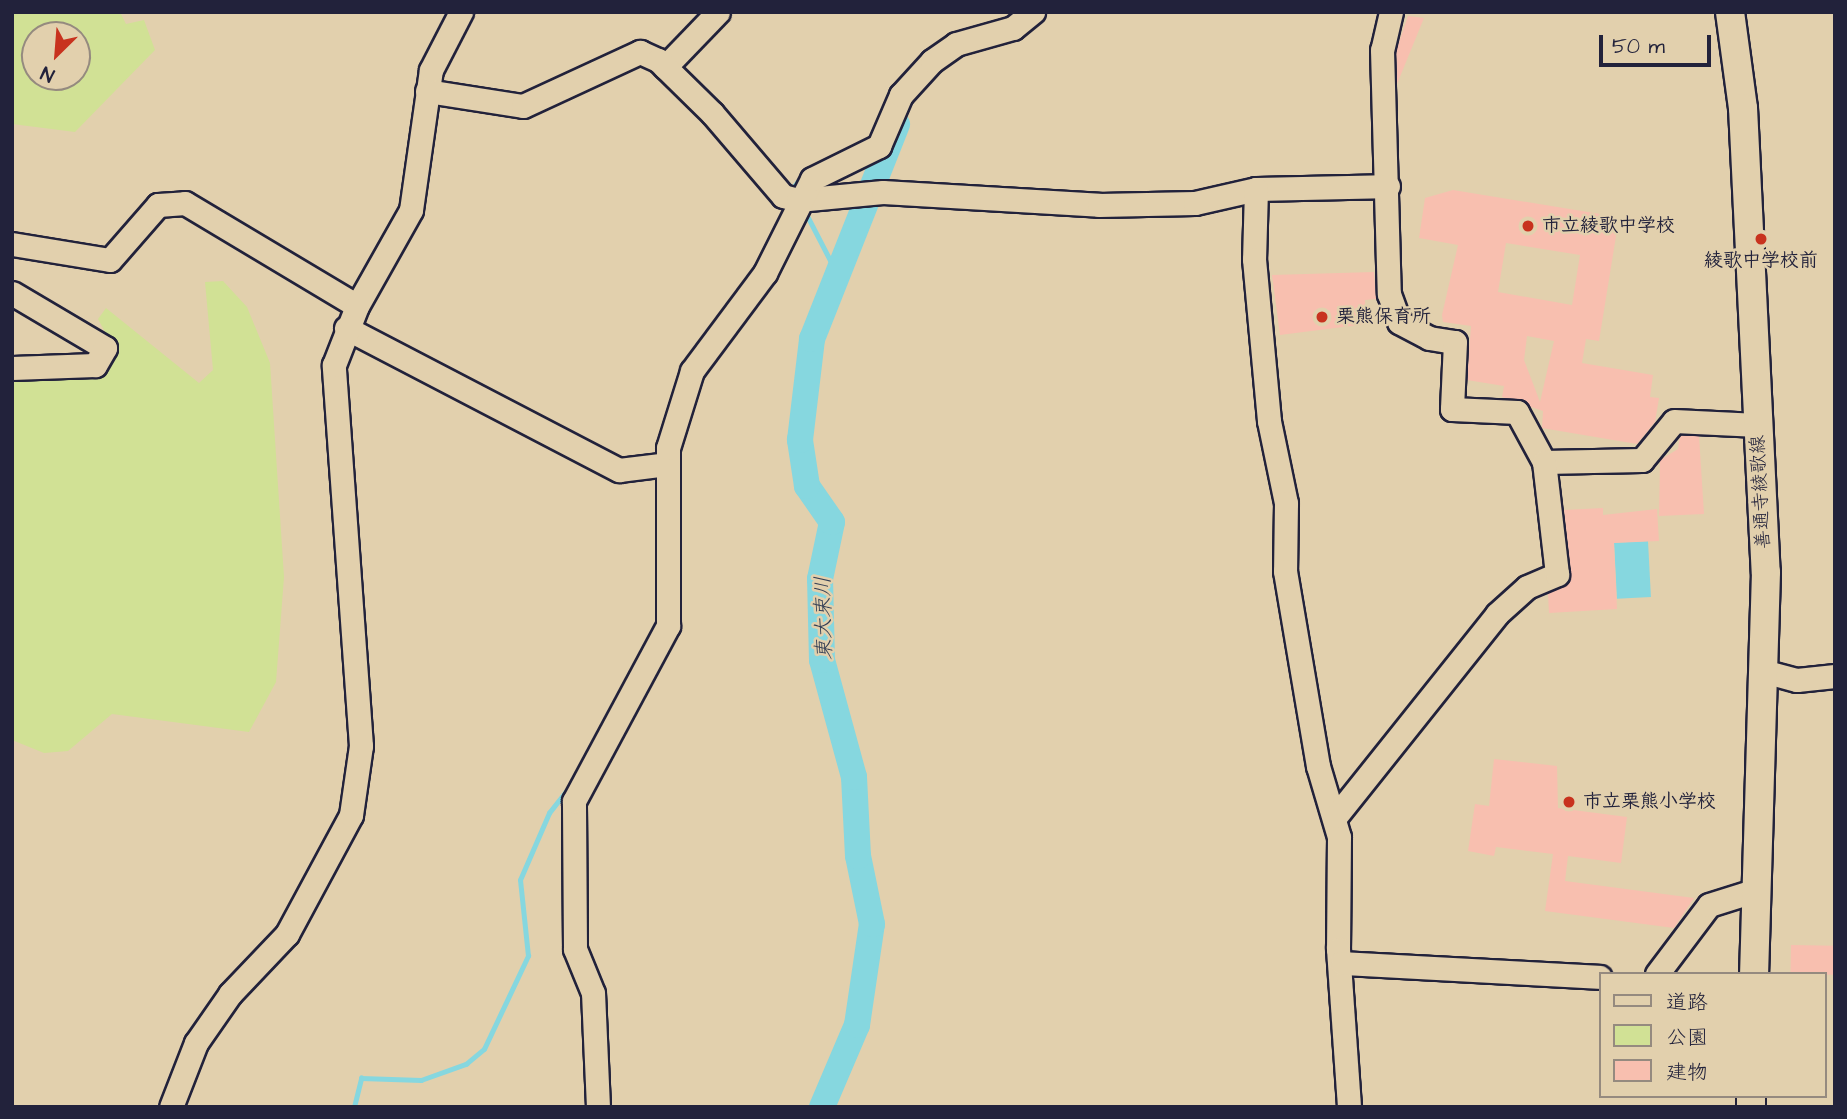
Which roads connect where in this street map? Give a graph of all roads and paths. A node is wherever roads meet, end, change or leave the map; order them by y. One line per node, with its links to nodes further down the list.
1 (461, 12): 7 (street)
2 (718, 12): 6 (street)
3 (1033, 12): 10 (street)
4 (1391, 12): 8 (street)
5 (1730, 12): 16 (main road, 善通寺綾歌線)
6 (665, 67): 7 (street); 10 (street)
7 (427, 91): 13 (street)
8 (1388, 186): 9 (street); 17 (street)
9 (1256, 190): 10 (street); 21 (street)
10 (798, 200): 18 (street)
11 (12, 244): 13 (street)
12 (12, 293): 15 (street)
13 (357, 306): 14 (street)
14 (346, 328): 18 (street); 27 (street)
15 (12, 368)
16 (1758, 425): 17 (street); 19 (main road, 善通寺綾歌線)
17 (1544, 462): 21 (street)
18 (664, 465): 28 (street)
19 (1763, 671): 20 (street); 22 (main road, 善通寺綾歌線)
20 (1835, 676)
21 (1336, 816): 23 (street)
22 (1757, 890): 24 (street); 25 (main road, 善通寺綾歌線)
23 (1342, 963): 26 (street); 29 (street)
24 (1659, 972)
25 (1754, 972)
26 (1598, 977)
27 (171, 1107)
28 (598, 1107)
29 (1349, 1107)

